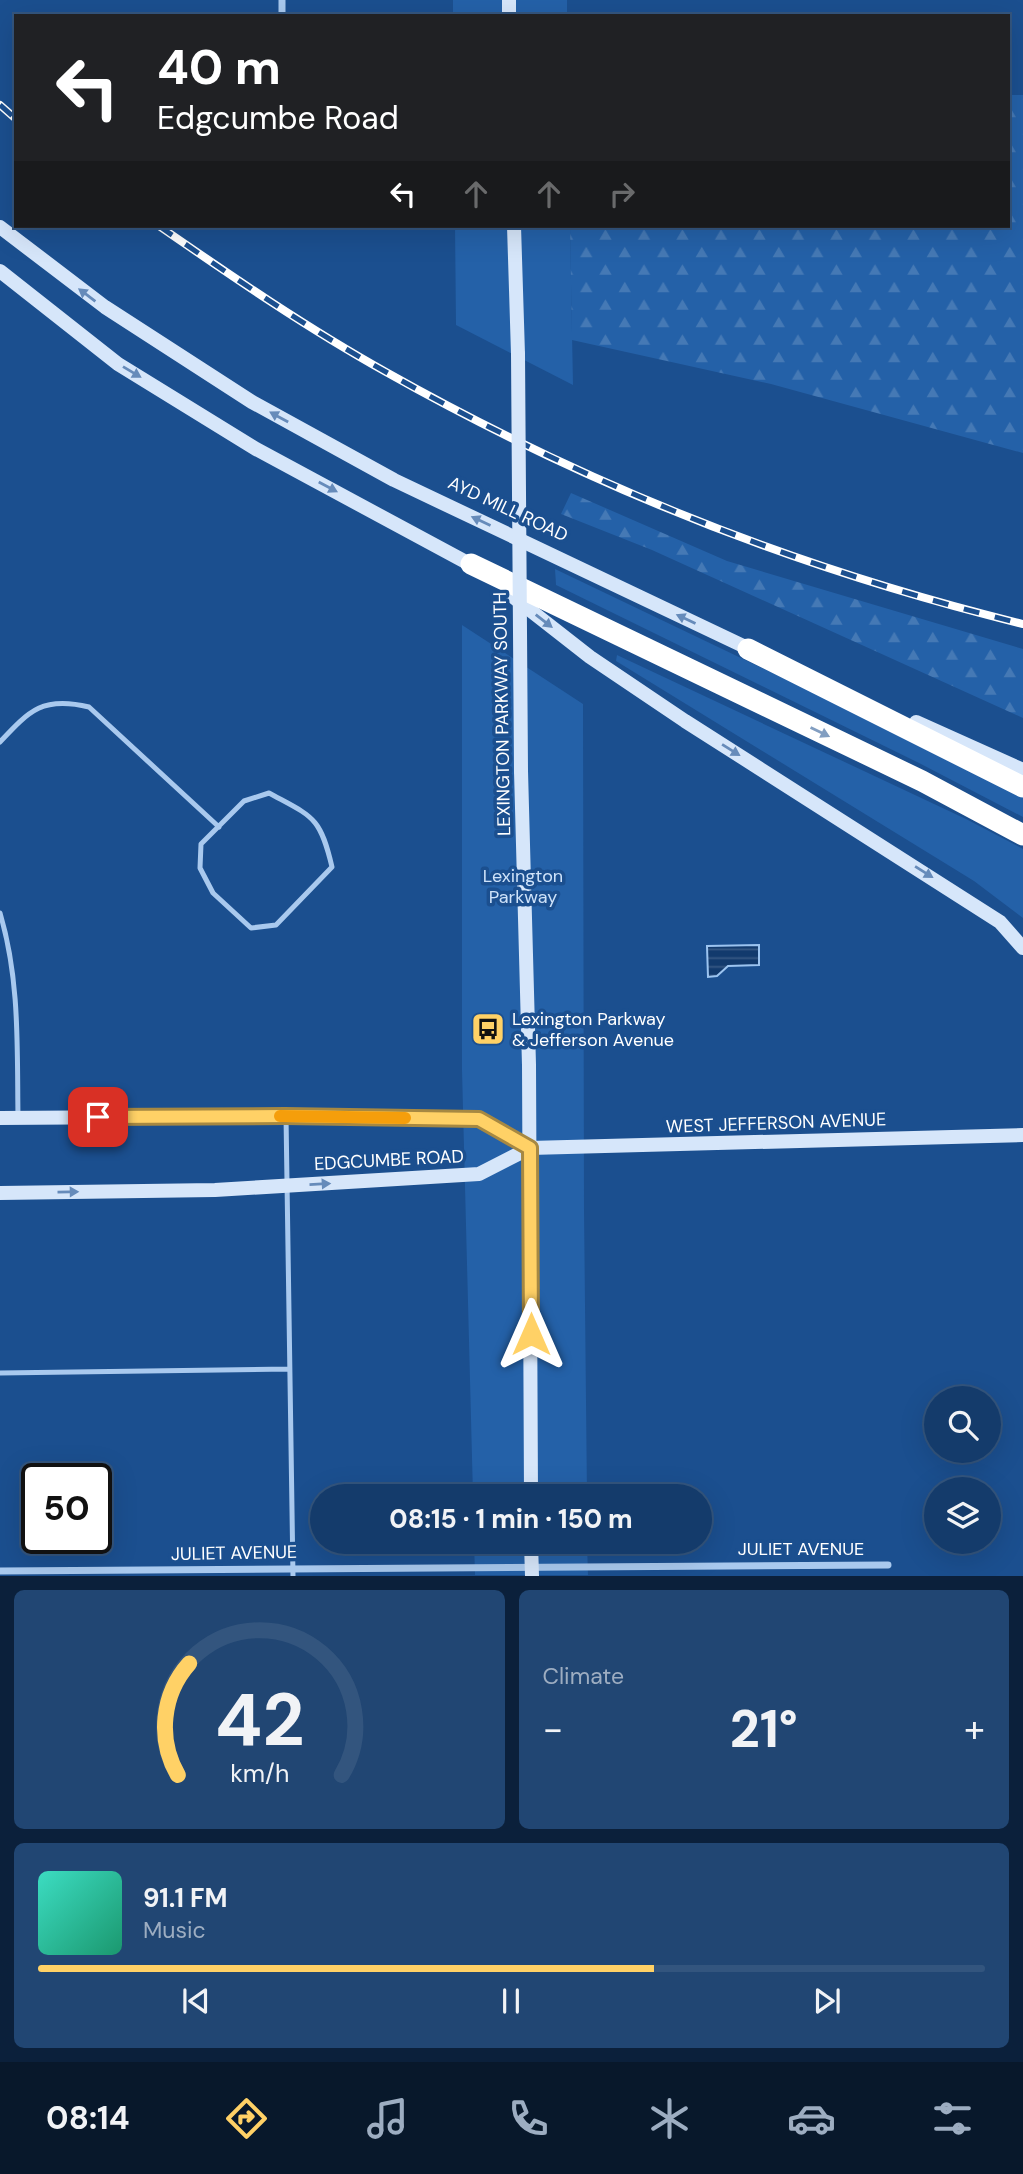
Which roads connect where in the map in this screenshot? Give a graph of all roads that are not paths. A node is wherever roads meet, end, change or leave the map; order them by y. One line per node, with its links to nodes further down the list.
1 (0, 227): 5 (main road, AYD MILL ROAD, one-way to 1)
2 (514, 228): 17 (main road, LEXINGTON PARKWAY SOUTH, bridge)
3 (0, 271): 4 (main road, one-way to 4)
4 (471, 564): 10 (highway, one-way to 10); 12 (main road, one-way to 12)
5 (748, 649): 7 (main road); 8 (highway, AYD MILL ROAD)
6 (0, 742): 9 (lane)
7 (1023, 770)
8 (1023, 787)
9 (219, 827): 9 (lane)
10 (1023, 835)
11 (0, 913): 15 (lane)
12 (1023, 948)
13 (285, 1116): 15 (main road); 17 (main road); 18 (lane)
14 (0, 1118): 15 (main road)
15 (18, 1118)
16 (1023, 1135): 17 (main road, WEST JEFFERSON AVENUE)
17 (530, 1148): 18 (main road, EDGCUMBE ROAD, one-way to 17); 22 (main road, LEXINGTON PARKWAY SOUTH)
18 (286, 1185): 19 (main road, EDGCUMBE ROAD, one-way to 18); 20 (lane)
19 (0, 1193)
20 (289, 1368): 21 (lane); 26 (lane)
21 (0, 1373)
22 (531, 1484)
23 (888, 1565): 24 (street, JULIET AVENUE)
24 (531, 1571): 26 (street, JULIET AVENUE)
25 (0, 1572): 26 (street, JULIET AVENUE)
26 (293, 1572)

